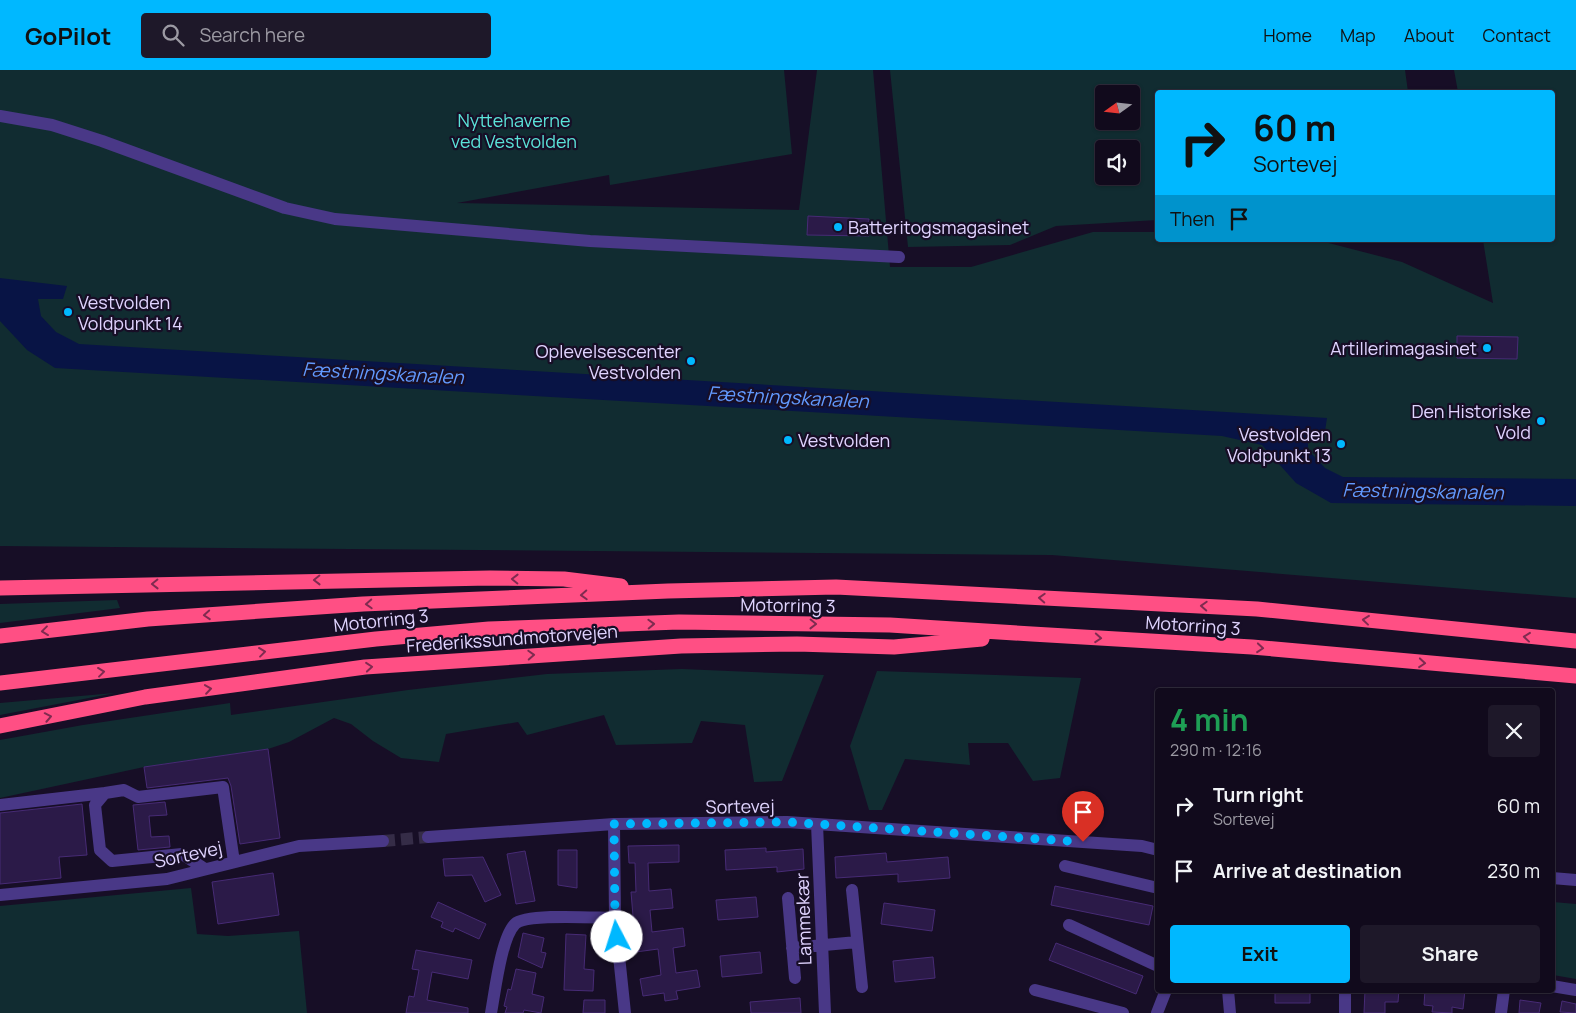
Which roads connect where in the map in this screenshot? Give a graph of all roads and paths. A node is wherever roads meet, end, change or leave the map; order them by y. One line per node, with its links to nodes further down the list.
1 (0, 116): 2 (street)
2 (899, 257)
3 (0, 588): 4 (highway, one-way to 3)
4 (668, 591): 6 (highway, Frederikssundmotorvejen, one-way to 6); 7 (highway, Motorring 3, one-way to 4)
5 (1032, 634): 8 (highway, Motorring 3, one-way to 8); 9 (highway, Motorring 3, one-way to 5); 10 (highway, Frederikssundmotorvejen, one-way to 5)
6 (0, 636)
7 (1576, 642)
8 (1576, 676)
9 (0, 683)
10 (0, 726)
11 (105, 793): 12 (street); 20 (street); 22 (street)
12 (0, 805)
13 (614, 824): 14 (street, Sortevej); 15 (street, Sortevej); 29 (street)
14 (817, 824): 18 (street, Sortevej); 32 (street, Lammekær)
15 (428, 837)
16 (383, 841): 20 (street, Sortevej)
17 (1155, 844): 18 (street, Sortevej)
18 (1142, 846): 19 (street, Sortevej)
19 (1155, 849)
20 (234, 862): 22 (street, Sortevej)
21 (1065, 866): 25 (street)
22 (205, 869): 27 (street, Sortevej)
23 (1555, 878): 24 (street)
24 (1576, 880)
25 (1155, 887)
26 (852, 890): 31 (street)
27 (0, 895)
28 (788, 898): 33 (street)
29 (615, 918): 44 (street); 45 (street)
30 (1069, 926): 34 (street)
31 (857, 942): 32 (street); 37 (street)
32 (822, 945): 33 (street); 46 (street, Lammekær)
33 (792, 948): 35 (street)
34 (1155, 965)
35 (794, 978)
36 (1555, 986): 39 (street)
37 (862, 987)
38 (1035, 990): 47 (street)
39 (1576, 990)
40 (1165, 993): 48 (street)
41 (1228, 993): 49 (street)
42 (1345, 993): 50 (street)
43 (1504, 993): 51 (street)
44 (491, 1013)
45 (625, 1013)
46 (825, 1013)
47 (1123, 1013)
48 (1157, 1013)
49 (1230, 1013)
50 (1345, 1013)
51 (1501, 1013)

